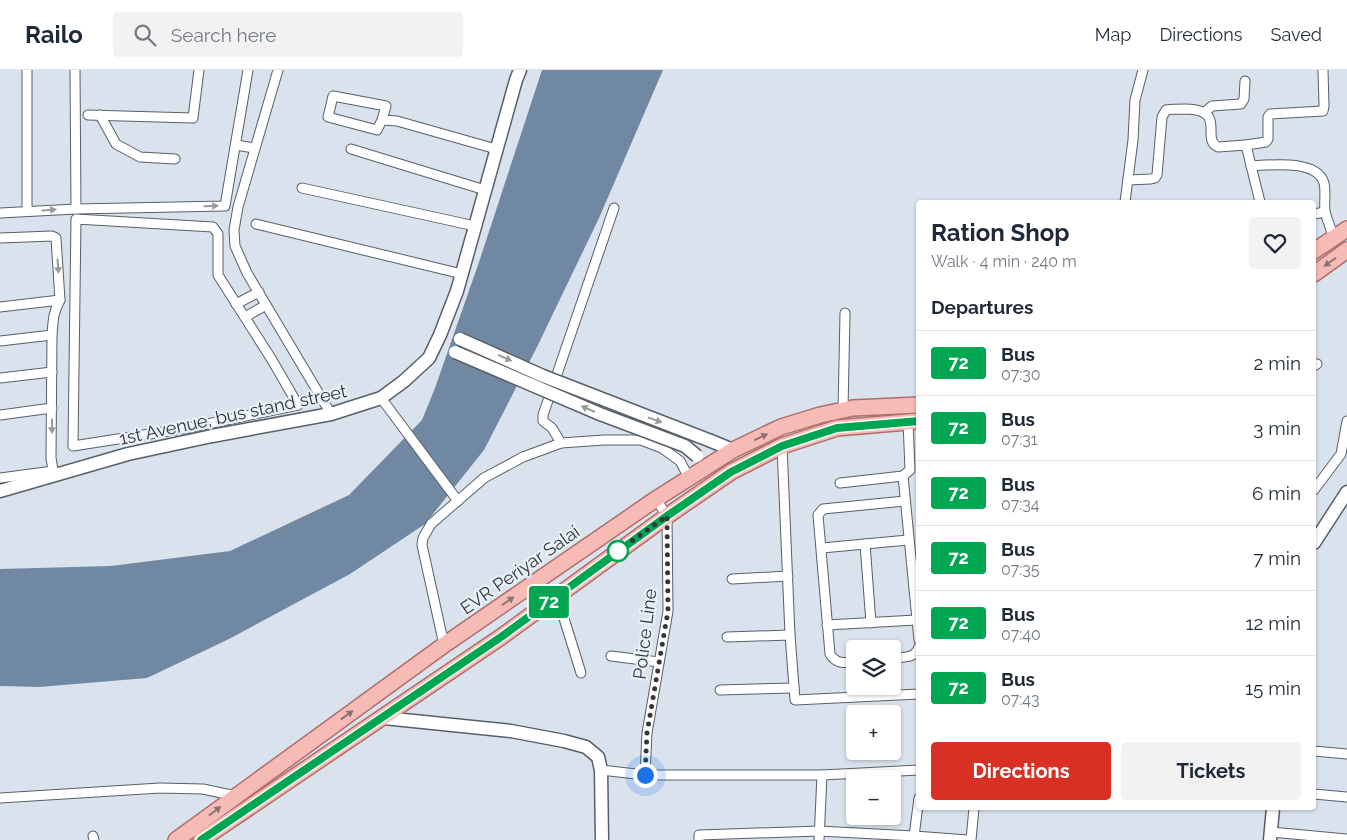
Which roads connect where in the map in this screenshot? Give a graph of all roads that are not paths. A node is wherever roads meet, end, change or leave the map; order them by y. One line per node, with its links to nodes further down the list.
1 (27, 70): 28 (street)
2 (75, 70): 27 (street)
3 (199, 70): 12 (street)
4 (248, 70): 14 (street)
5 (278, 70): 16 (street)
6 (519, 70): 17 (street, 1st Avenue, bus stand street)
7 (1143, 70): 21 (street)
8 (1323, 70): 15 (street)
9 (1245, 81): 10 (street)
10 (1205, 112): 15 (street); 21 (street)
11 (88, 115): 12 (street)
12 (100, 115): 19 (street)
13 (382, 120): 13 (street); 17 (street)
14 (236, 145): 16 (street); 27 (street, one-way to 14)
15 (1246, 145): 20 (street)
16 (254, 148): 41 (street)
17 (496, 148): 23 (street, 1st Avenue, bus stand street)
18 (351, 149): 23 (street)
19 (175, 159)
20 (1251, 166): 25 (street); 29 (street)
21 (1128, 180): 24 (street)
22 (302, 188): 33 (street)
23 (485, 190): 33 (street, 1st Avenue, bus stand street)
24 (1125, 200)
25 (1260, 200)
26 (614, 208): 61 (street)
27 (76, 209): 28 (street, one-way to 27)
28 (27, 211): 30 (street)
29 (1325, 212): 31 (street); 35 (street)
30 (0, 213)
31 (1316, 214)
32 (256, 224): 40 (street)
33 (475, 226): 40 (street, 1st Avenue, bus stand street)
34 (1347, 229): 37 (main road)
35 (1332, 230)
36 (0, 238): 42 (street, one-way to 42)
37 (1316, 250)
38 (1347, 250): 39 (main road, one-way to 39)
39 (1316, 273)
40 (462, 274): 49 (street, 1st Avenue, bus stand street)
41 (259, 292): 43 (street); 44 (street)
42 (60, 300): 45 (street); 48 (street)
43 (236, 304): 47 (street); 47 (street)
44 (266, 305): 47 (street); 57 (street)
45 (0, 307)
46 (845, 313): 56 (street)
47 (245, 317)
48 (52, 335): 50 (street); 51 (street)
49 (439, 337): 53 (street, 1st Avenue, bus stand street); 63 (street, one-way to 63, bridge); 64 (street, one-way to 49, bridge)
50 (0, 341)
51 (52, 372): 52 (street); 55 (street)
52 (0, 378)
53 (381, 398): 57 (street, 1st Avenue, bus stand street); 75 (street)
54 (916, 405): 56 (main road, EVR Periyar Salai)
55 (52, 408): 58 (street); 65 (street, one-way to 65)
56 (843, 410): 63 (main road, EVR Periyar Salai, one-way to 56)
57 (331, 414): 65 (street, 1st Avenue, bus stand street)
58 (0, 415)
59 (914, 421): 62 (main road); 66 (street)
60 (1347, 422): 70 (street)
61 (562, 443): 68 (street); 75 (street)
62 (782, 446): 76 (main road); 81 (street)
63 (733, 450): 64 (main road, EVR Periyar Salai)
64 (700, 462): 68 (main road, EVR Periyar Salai)
65 (53, 473): 67 (street); 71 (street, 1st Avenue, bus stand street)
66 (903, 476): 69 (street); 74 (street)
67 (0, 478)
68 (689, 478): 73 (main road, EVR Periyar Salai)
69 (840, 483)
70 (1316, 487)
71 (0, 491)
72 (1347, 492): 78 (street)
73 (656, 498): 76 (street); 84 (main road, EVR Periyar Salai, one-way to 73)
74 (905, 501): 77 (street); 80 (street)
75 (458, 502): 91 (street)
76 (667, 516): 83 (main road); 95 (street, Police Line)
77 (908, 540): 79 (street); 85 (street)
78 (1316, 540)
79 (865, 544): 80 (street); 86 (street)
80 (822, 548): 87 (street)
81 (788, 576): 82 (street); 88 (street)
82 (732, 579)
83 (557, 596): 89 (main road); 97 (street)
84 (484, 617): 89 (main road); 91 (main road, EVR Periyar Salai)
85 (916, 620): 86 (street)
86 (871, 623): 87 (street)
87 (827, 625): 96 (street)
88 (790, 635): 90 (street); 98 (street)
89 (501, 637): 101 (main road)
90 (727, 637)
91 (444, 645): 109 (main road, EVR Periyar Salai, one-way to 91)
92 (916, 653): 94 (street)
93 (611, 656): 95 (street)
94 (901, 658)
95 (659, 662): 106 (street, Police Line)
96 (846, 663)
97 (581, 673)
98 (794, 688): 99 (street); 100 (street)
99 (720, 690)
100 (916, 694)
101 (384, 718): 104 (street); 122 (main road)
102 (1316, 751): 103 (street)
103 (1347, 754)
104 (600, 770): 106 (street); 123 (street)
105 (916, 770): 107 (street)
106 (645, 775): 107 (street)
107 (822, 775): 116 (street)
108 (1316, 794): 110 (street)
109 (236, 796): 111 (street); 121 (main road, EVR Periyar Salai, one-way to 109)
110 (1347, 797)
111 (0, 798)
112 (917, 810): 117 (street)
113 (974, 810): 124 (street)
114 (1273, 810): 118 (street)
115 (779, 836): 116 (street); 119 (street)
116 (819, 836): 117 (street)
117 (914, 836): 124 (street)
118 (1270, 836): 120 (street)
119 (699, 838)
120 (1347, 839)
121 (176, 840)
122 (201, 840)
123 (602, 840)
124 (969, 840)

